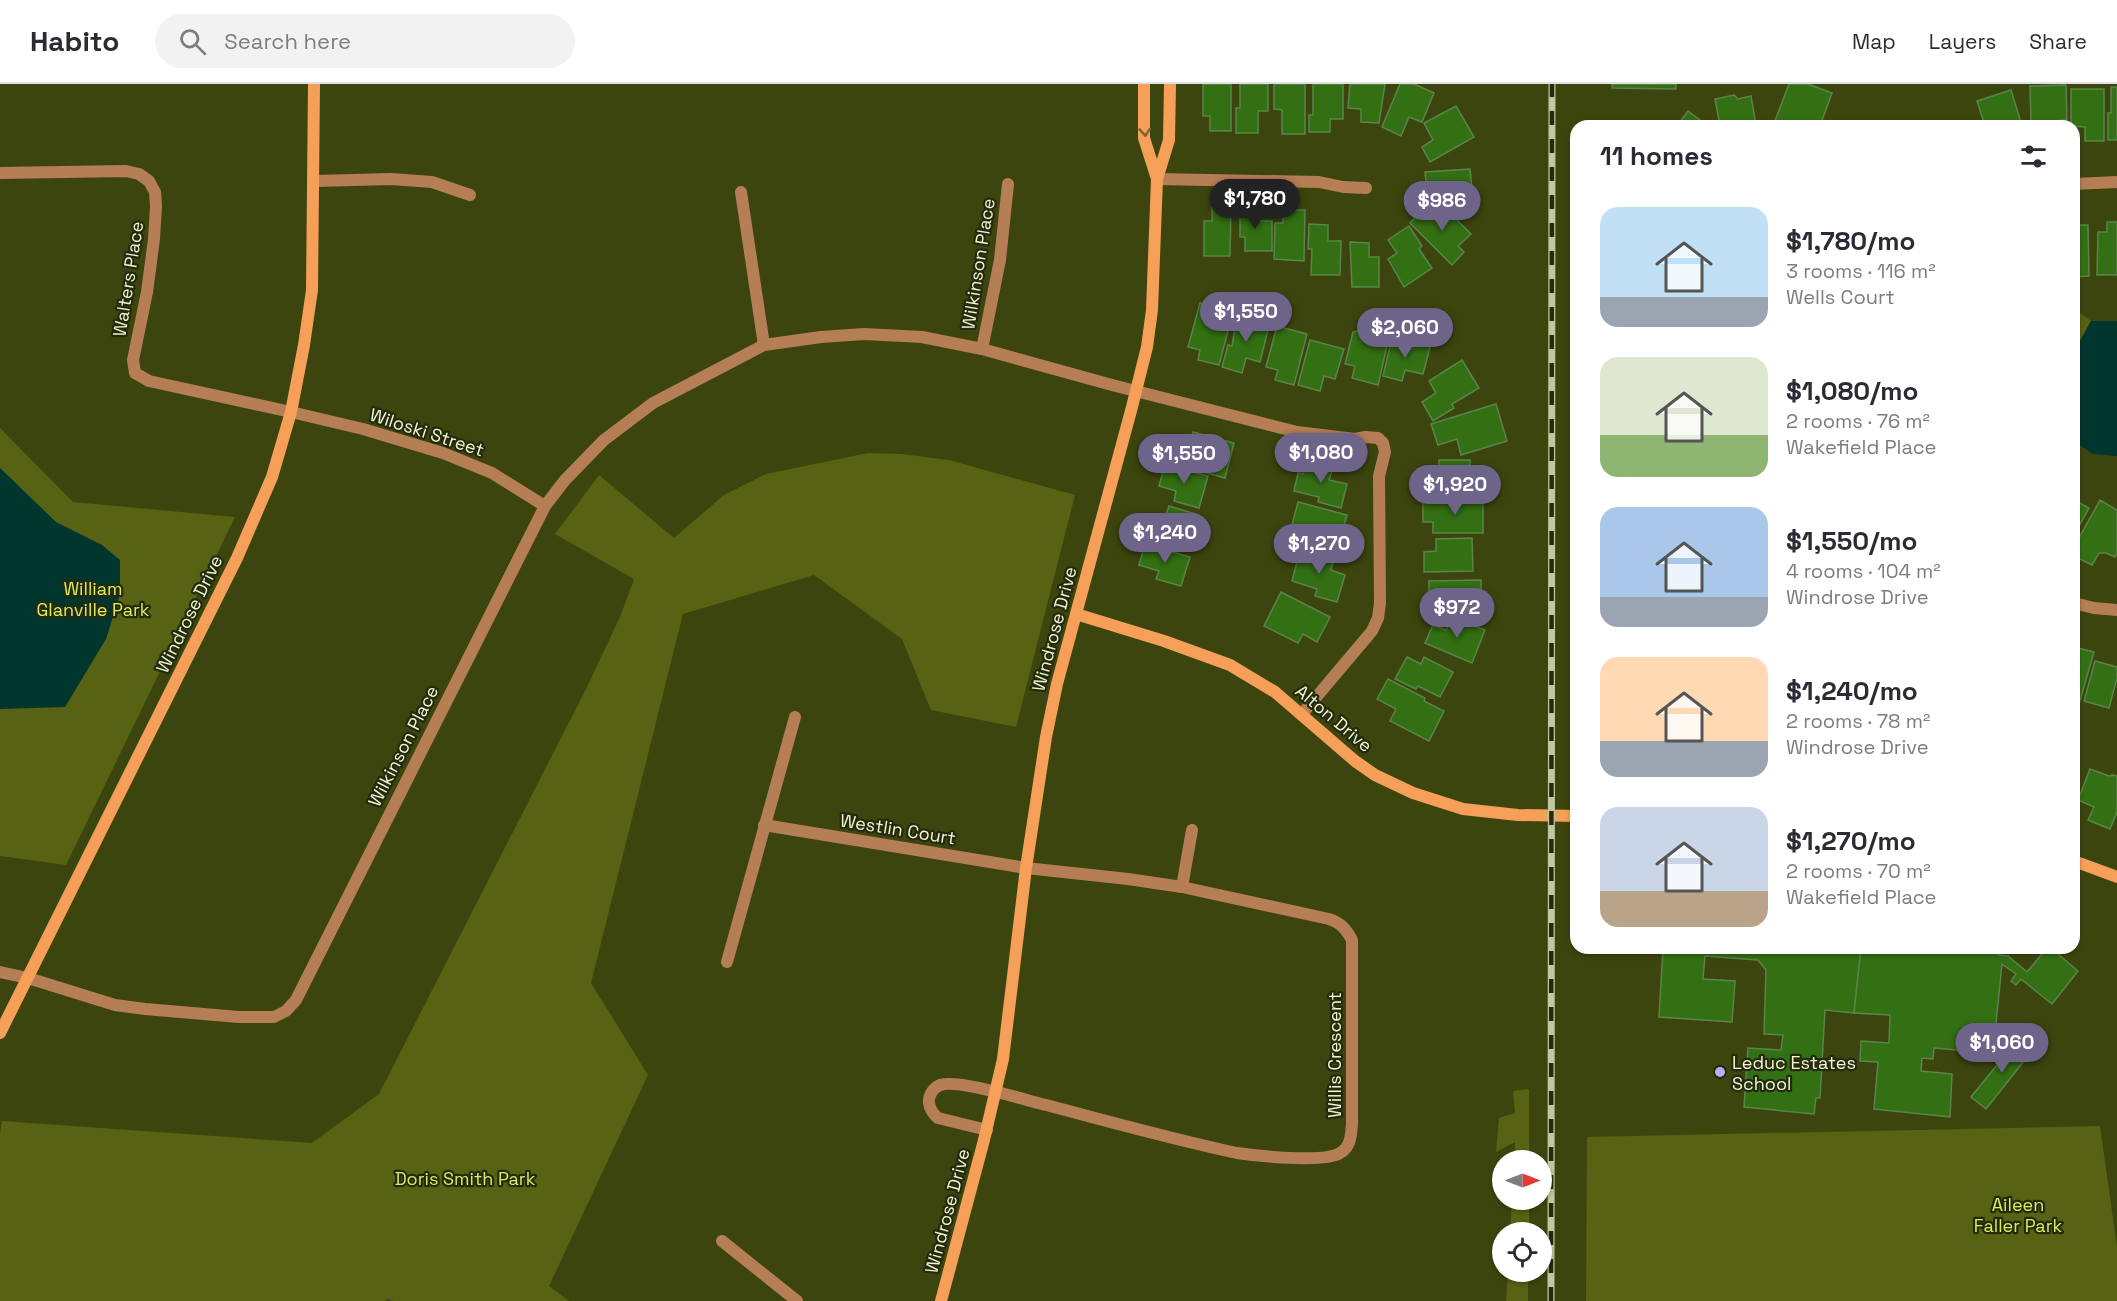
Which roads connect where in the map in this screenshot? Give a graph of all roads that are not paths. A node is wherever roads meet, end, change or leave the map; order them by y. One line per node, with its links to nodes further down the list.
1 (314, 84): 6 (street, Windrose Drive)
2 (1144, 84): 5 (street, Windrose Drive, one-way to 5)
3 (1170, 84): 5 (street, Windrose Drive)
4 (0, 173): 16 (street, Walters Place)
5 (1157, 179): 10 (street); 15 (street, Windrose Drive)
6 (314, 181): 12 (street); 16 (street, Windrose Drive)
7 (2117, 182): 9 (street)
8 (1008, 184): 14 (street, Wilkinson Place)
9 (2080, 184)
10 (1366, 188)
11 (741, 192): 13 (street)
12 (470, 195)
13 (764, 345): 14 (street, Wilkinson Place); 17 (street, Wilkinson Place)
14 (982, 349): 15 (street, Wilkinson Place)
15 (1137, 392): 20 (street, Windrose Drive); 21 (street, Wilkinson Place)
16 (291, 412): 17 (street, Wiloski Street); 32 (street, Windrose Drive)
17 (545, 506): 32 (street, Wilkinson Place)
18 (2080, 604): 19 (street)
19 (2117, 610)
20 (1076, 614): 21 (street, Alton Drive); 27 (street, Windrose Drive)
21 (1302, 714): 23 (street, Alton Drive)
22 (795, 717): 24 (street)
23 (1570, 816)
24 (764, 825): 27 (street, Westlin Court); 30 (street)
25 (1192, 830): 29 (street)
26 (2080, 863): 28 (street)
27 (1026, 868): 29 (street, Willis Crescent); 34 (street, Windrose Drive)
28 (2117, 877)
29 (1182, 887): 34 (street, Willis Crescent)
30 (727, 963)
31 (0, 972): 32 (street)
32 (28, 978): 33 (street, Windrose Drive)
33 (0, 1033)
34 (996, 1092): 35 (street, Windrose Drive); 35 (street, Windrose Drive)
35 (987, 1130): 38 (street, Windrose Drive)
36 (723, 1241): 37 (street)
37 (797, 1301)
38 (941, 1301)

